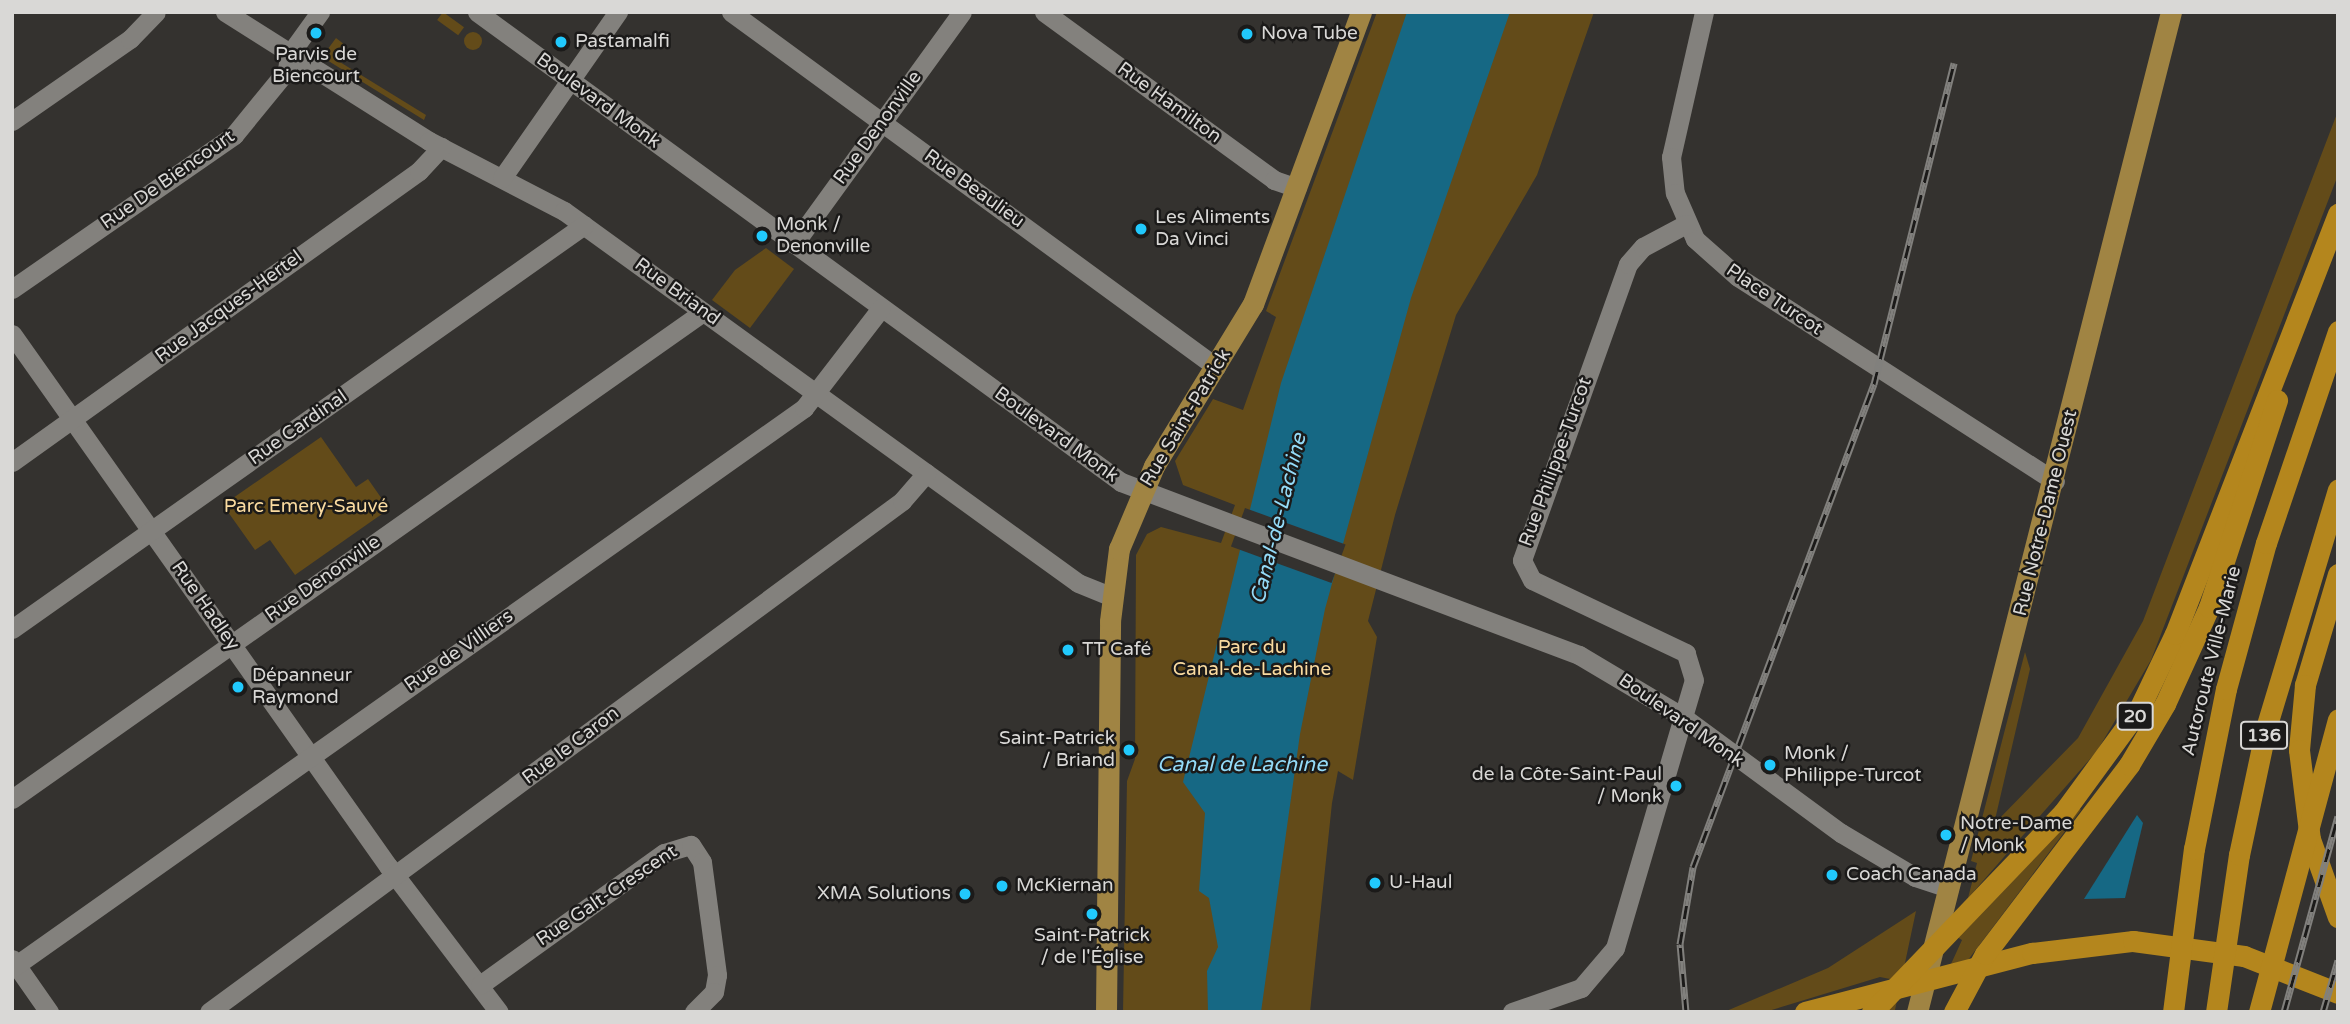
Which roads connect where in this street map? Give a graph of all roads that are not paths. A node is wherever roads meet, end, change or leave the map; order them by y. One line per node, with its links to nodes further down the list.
1 (156, 12): 14 (street)
2 (225, 12): 12 (street, Rue Briand)
3 (320, 12): 12 (street, Rue De Biencourt)
4 (477, 12): 13 (street, Boulevard Monk)
5 (618, 12): 13 (street)
6 (731, 12): 15 (street, Rue Beaulieu)
7 (962, 12): 15 (street, Rue Denonville)
8 (1044, 12): 18 (street, Rue Hamilton)
9 (1361, 12): 18 (main road, Rue Saint-Patrick)
10 (1704, 12): 21 (street, Place Turcot)
11 (2171, 12): 34 (main road, Rue Notre-Dame Ouest)
12 (289, 55): 16 (street, Rue Briand); 24 (street, Rue De Biencourt)
13 (569, 80): 17 (street); 22 (street, Boulevard Monk)
14 (12, 121)
15 (882, 122): 22 (street, Rue Denonville); 29 (street, Rue Beaulieu)
16 (441, 147): 17 (street, Rue Briand); 31 (street, Rue Jacques-Hertel)
17 (502, 178): 20 (street, Rue Briand)
18 (1297, 188): 29 (main road, Rue Saint-Patrick)
19 (2338, 213): 23 (highway, 20)
20 (583, 225): 26 (street, Rue Briand); 37 (street, Rue Cardinal)
21 (1686, 225): 34 (street, Place Turcot); 42 (street, Rue Philippe-Turcot)
22 (794, 244): 25 (street, Boulevard Monk)
23 (2319, 265): 59 (highway, 20); 61 (highway)
24 (12, 289)
25 (881, 307): 30 (street, Rue de Villiers); 36 (street, Boulevard Monk)
26 (704, 312): 30 (street, Rue Briand); 41 (street, Rue Denonville)
27 (2338, 331): 62 (highway, Autoroute Ville-Marie / 136)
28 (12, 334): 31 (street, Rue Hadley)
29 (1216, 367): 36 (main road, Rue Saint-Patrick)
30 (816, 394): 33 (street, Rue Briand); 44 (street, Rue de Villiers)
31 (72, 418): 32 (street, Rue Jacques-Hertel); 37 (street, Rue Hadley)
32 (12, 461)
33 (926, 473): 39 (street, Rue Briand); 46 (street, Rue le Caron)
34 (2055, 481): 47 (main road, Rue Notre-Dame Ouest)
35 (2338, 490): 63 (highway, 136)
36 (1142, 492): 39 (main road, Rue Saint-Patrick); 42 (street, Boulevard Monk)
37 (152, 531): 40 (street, Rue Cardinal); 41 (street, Rue Hadley)
38 (2338, 574): 48 (highway)
39 (1112, 597): 56 (main road, Rue Saint-Patrick)
40 (12, 629)
41 (232, 644): 44 (street, Rue Hadley); 45 (street, Rue Denonville)
42 (1683, 717): 47 (street, Boulevard Monk); 57 (street)
43 (2338, 719): 64 (highway)
44 (311, 756): 46 (street, Rue Hadley); 49 (street, Rue de Villiers)
45 (12, 799)
46 (397, 874): 50 (street, Rue Hadley); 53 (street, Rue le Caron)
47 (1949, 888): 60 (main road, Rue Notre-Dame Ouest)
48 (2338, 917)
49 (14, 964): 52 (street)
50 (480, 985): 54 (street, Rue Hadley); 55 (street, Rue Galt-Crescent)
51 (2338, 993): 58 (highway)
52 (49, 1012)
53 (209, 1012)
54 (499, 1012)
55 (694, 1012)
56 (1106, 1012)
57 (1512, 1012)
58 (1805, 1012)
59 (1872, 1012)
60 (1917, 1012)
61 (1954, 1012)
62 (2173, 1012)
63 (2216, 1012)
64 (2259, 1012)

